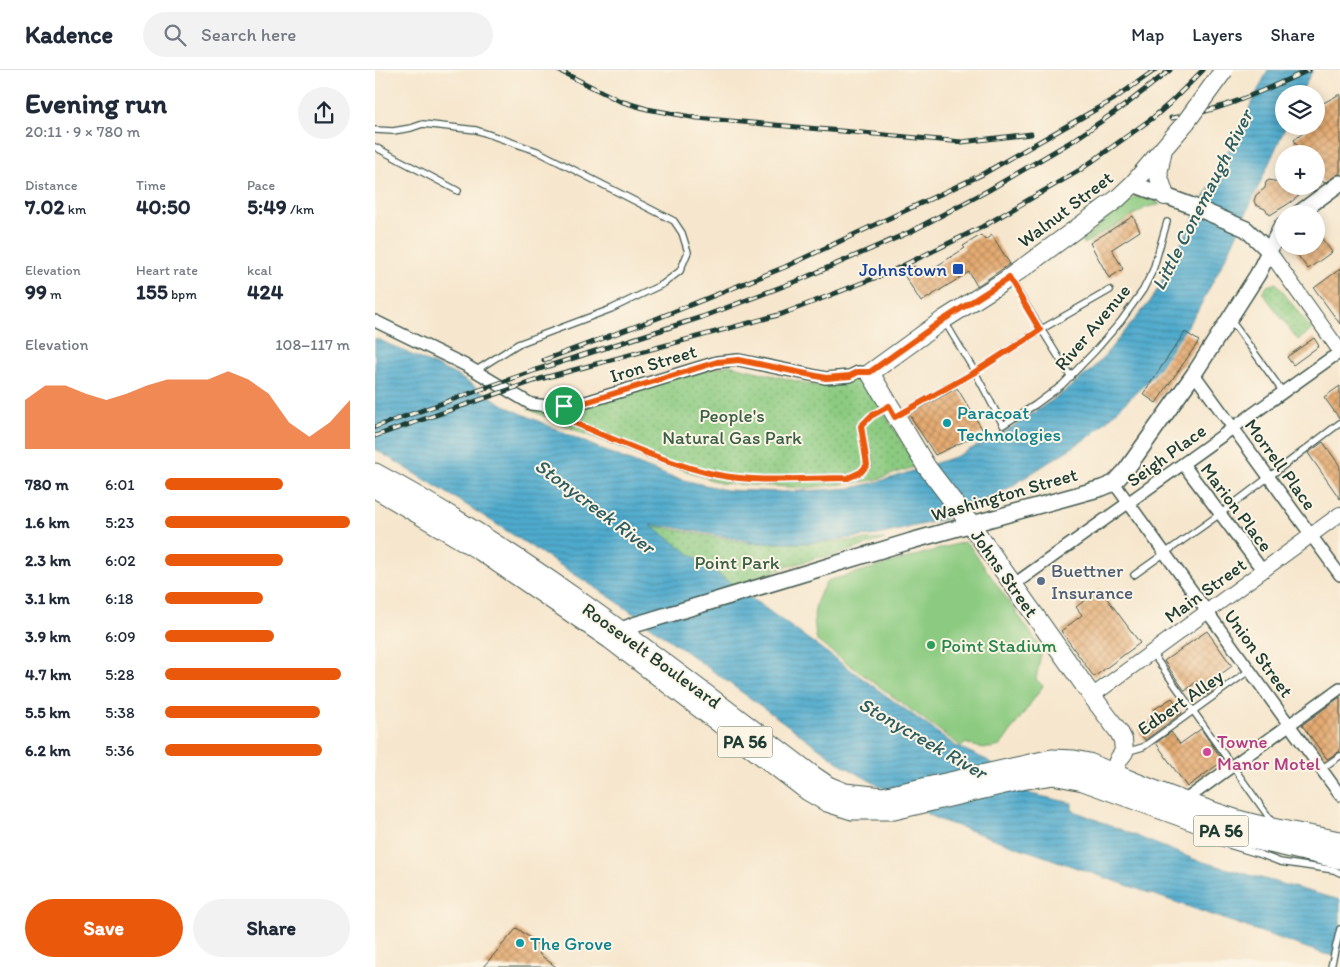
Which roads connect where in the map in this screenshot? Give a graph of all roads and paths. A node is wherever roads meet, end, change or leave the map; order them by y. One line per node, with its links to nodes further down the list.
1 (1224, 70): 4 (main road, bridge)
2 (375, 130): 20 (lane)
3 (375, 147): 7 (lane)
4 (1163, 148): 5 (main road); 8 (main road)
5 (1133, 184): 8 (main road, Walnut Street); 13 (main road, Walnut Street)
6 (1340, 184): 9 (main road)
7 (458, 191)
8 (1165, 196): 12 (main road, Walnut Street)
9 (1311, 205)
10 (1167, 222): 24 (lane, River Avenue)
11 (1275, 238): 12 (main road, Washington Street)
12 (1269, 250): 15 (main road, Washington Street); 19 (street, Walnut Street)
13 (1009, 278): 16 (main road, Walnut Street); 18 (lane)
14 (1110, 290): 18 (lane)
15 (1230, 318): 23 (main road, Washington Street); 25 (lane)
16 (943, 320): 21 (main road, Walnut Street); 22 (lane)
17 (375, 321): 20 (street, Iron Street)
18 (1040, 330): 22 (lane); 24 (lane)
19 (1340, 352): 25 (street, Seigh Place)
20 (475, 371): 26 (street, Iron Street)
21 (870, 372): 26 (street, Iron Street); 27 (main road, Johns Street)
22 (975, 372): 24 (lane, River Avenue); 27 (lane)
23 (1194, 374): 29 (street, Morrell Place); 33 (main road, Washington Street)
24 (1071, 377)
25 (1283, 392): 29 (street, Seigh Place)
26 (564, 406): 27 (lane)
27 (893, 411): 38 (main road, Johns Street)
28 (1340, 423): 32 (lane)
29 (1234, 428): 30 (street, Seigh Place); 32 (street, Morrell Place)
30 (1183, 464): 35 (street, Seigh Place); 36 (street, Marion Place)
31 (375, 473): 46 (highway, Roosevelt Boulevard / PA 56)
32 (1268, 476): 36 (lane); 39 (street, Morrell Place)
33 (1114, 482): 35 (street, Union Street); 38 (main road, Washington Street)
34 (375, 488): 46 (highway, Roosevelt Boulevard / PA 56)
35 (1129, 503): 40 (street, Union Street); 44 (street, Seigh Place)
36 (1220, 514): 40 (lane); 41 (street, Marion Place)
37 (1340, 514): 39 (street, Main Street)
38 (967, 519): 44 (main road, Johns Street); 46 (main road, Washington Street)
39 (1311, 535): 41 (street, Main Street); 43 (street, Morrell Place)
40 (1166, 554): 42 (lane); 45 (street, Union Street)
41 (1263, 571): 45 (street, Main Street)
42 (1134, 575)
43 (1340, 575)
44 (1013, 585): 50 (main road, Johns Street)
45 (1208, 612): 47 (street, Main Street); 48 (street, Union Street)
46 (622, 632): 57 (highway, Roosevelt Boulevard / PA 56); 57 (highway, Roosevelt Boulevard / PA 56)
47 (1151, 653): 50 (street, Main Street); 51 (lane)
48 (1250, 670): 51 (lane, Edbert Alley); 52 (street, Union Street)
49 (1340, 688): 52 (street)
50 (1092, 696): 53 (main road, Johns Street)
51 (1193, 712): 53 (lane, Edbert Alley); 55 (lane)
52 (1289, 725): 55 (street); 56 (street, Union Street)
53 (1124, 752): 58 (main road)
54 (1340, 756): 56 (lane)
55 (1233, 766): 60 (street); 62 (lane)
56 (1321, 769): 59 (street, Union Street)
57 (1019, 773): 58 (highway, Roosevelt Boulevard / PA 56)
58 (1109, 781): 60 (highway, PA 56); 61 (highway, PA 56)
59 (1340, 795)
60 (1184, 801): 62 (highway, PA 56)
61 (1205, 826): 64 (highway, PA 56); 65 (lane)
62 (1277, 829): 63 (highway, PA 56)
63 (1340, 841)
64 (1340, 859)
65 (1340, 873)
66 (1340, 929): 67 (lane)
67 (1331, 967)

